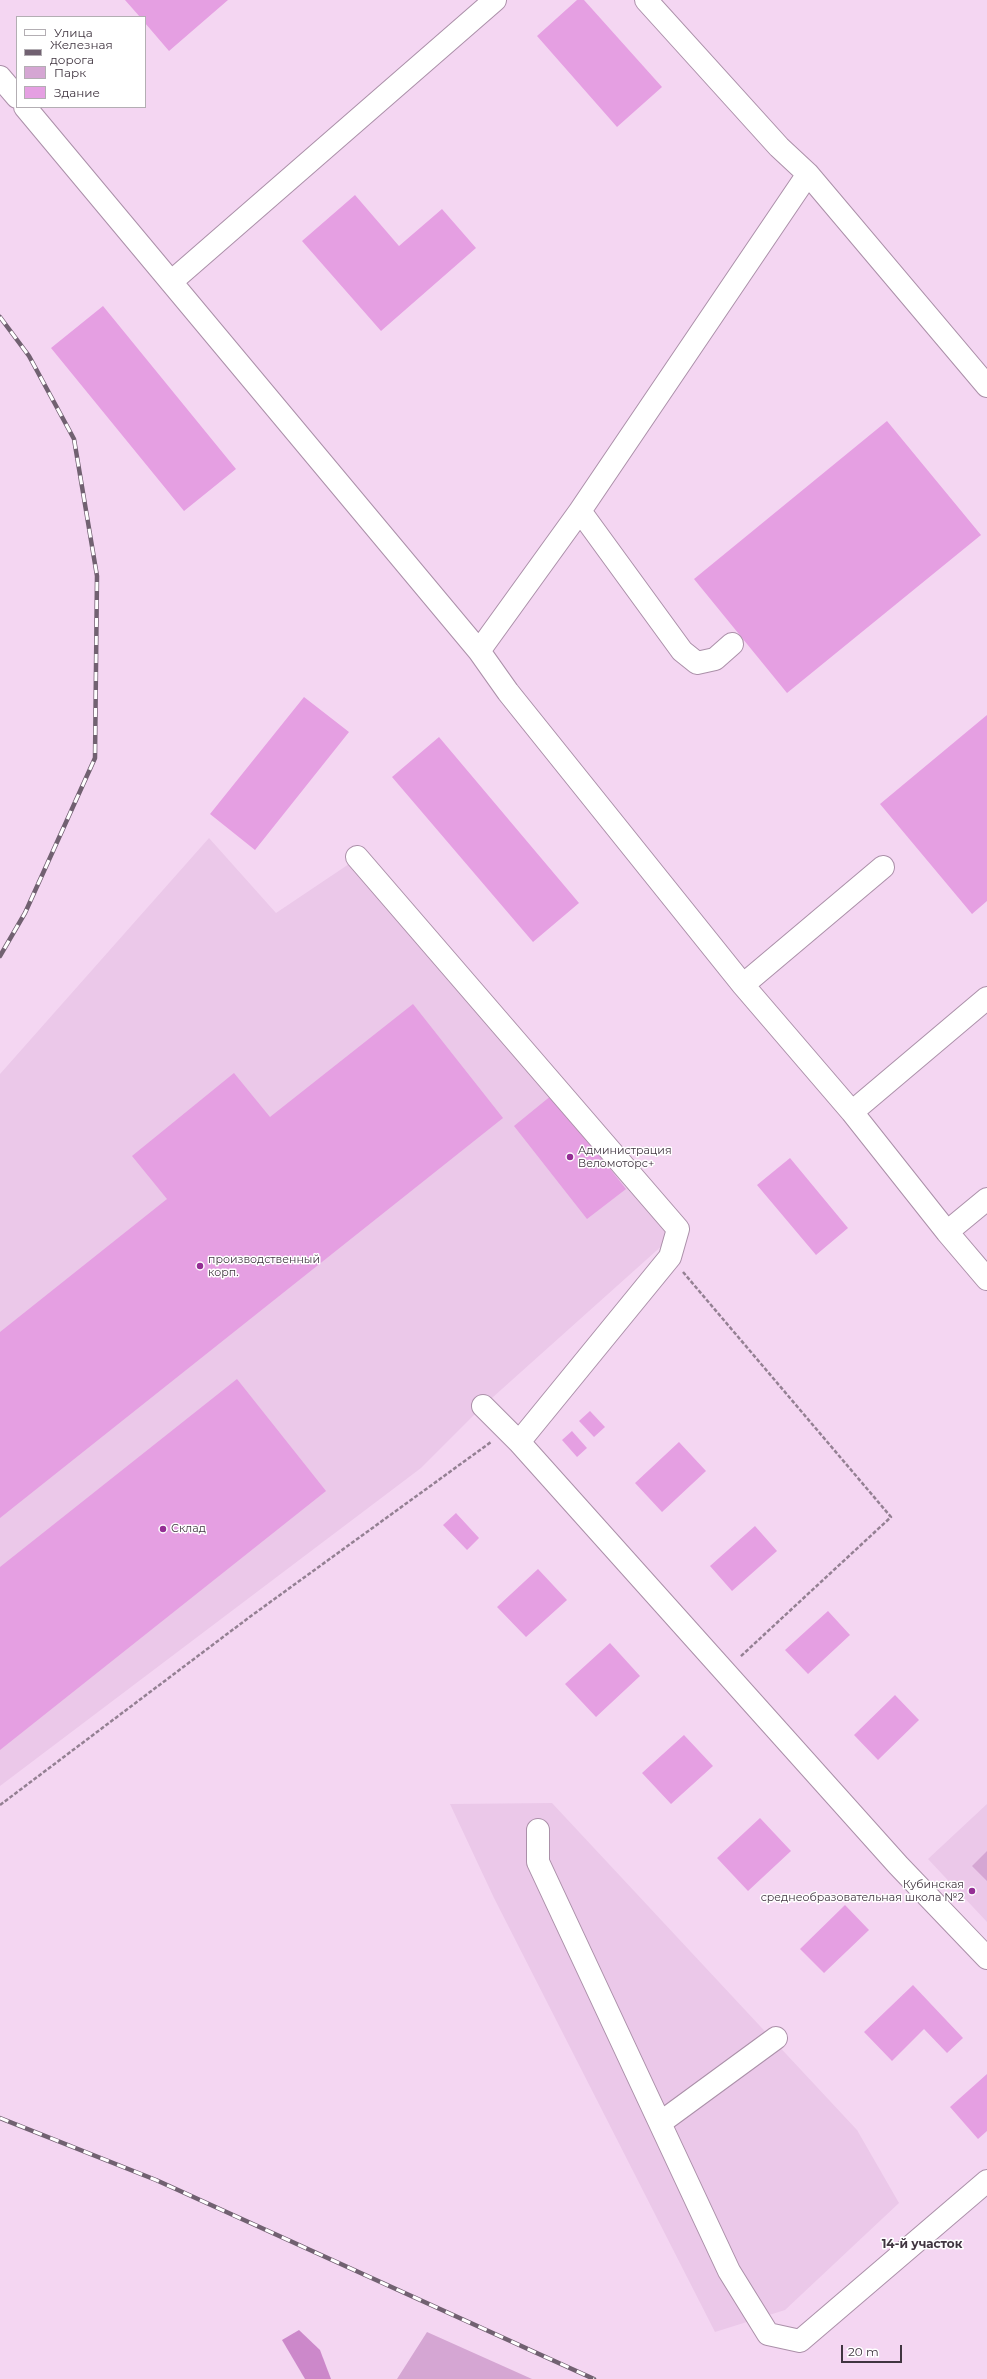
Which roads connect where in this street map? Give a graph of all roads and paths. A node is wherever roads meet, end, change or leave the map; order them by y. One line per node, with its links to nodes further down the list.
1 (495, 0): 7 (street)
2 (646, 0): 6 (street)
3 (0, 77): 4 (street)
4 (16, 96)
5 (26, 108): 7 (street)
6 (808, 174): 8 (street); 9 (street)
7 (171, 282): 11 (street)
8 (987, 386)
9 (580, 511): 10 (street); 11 (street)
10 (732, 644)
11 (479, 651): 14 (street)
12 (357, 858): 19 (street)
13 (883, 867): 14 (street)
14 (743, 985): 16 (street)
15 (987, 998): 16 (street)
16 (852, 1112): 18 (street)
17 (987, 1199): 18 (street)
18 (947, 1232): 20 (street)
19 (670, 1257): 22 (street); 23 (path)
20 (987, 1279)
21 (483, 1406): 22 (street)
22 (513, 1436): 23 (street); 24 (path)
23 (724, 1671): 26 (street)
24 (0, 1805)
25 (538, 1830): 28 (street)
26 (987, 1958)
27 (776, 2038): 28 (street)
28 (660, 2123): 29 (street)
29 (987, 2181)

